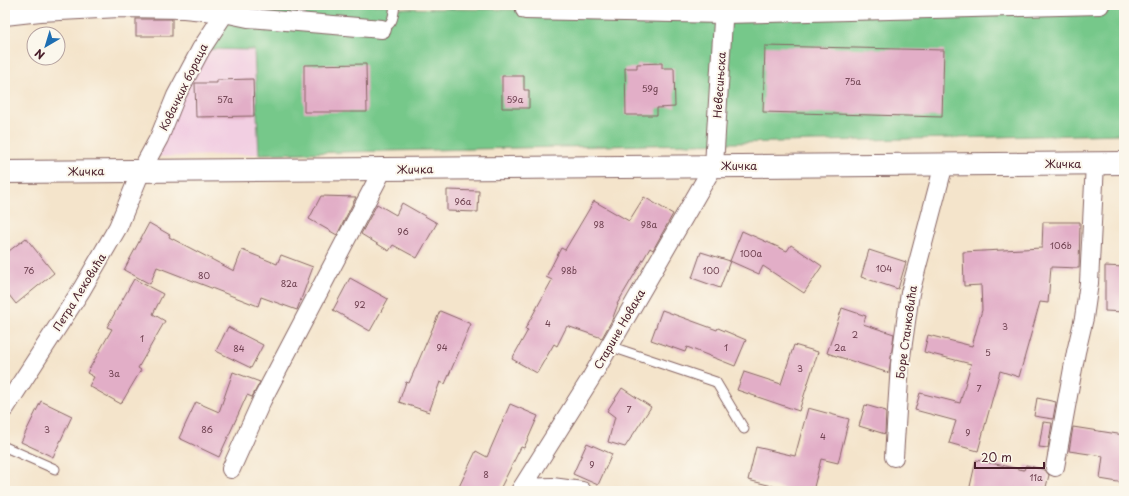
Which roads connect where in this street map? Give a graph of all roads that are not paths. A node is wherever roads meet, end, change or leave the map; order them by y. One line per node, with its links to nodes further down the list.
1 (395, 5): 7 (lane)
2 (1100, 5): 4 (street)
3 (227, 9): 6 (street); 7 (street); 13 (street, Ковачких бораца)
4 (724, 9): 5 (street); 11 (street, Невесињска)
5 (526, 10)
6 (5, 16)
7 (382, 29)
8 (1094, 163): 9 (main road, Жичка); 10 (main road, Жичка); 22 (street, Жичка)
9 (1124, 163)
10 (944, 164): 11 (main road, Жичка); 19 (street, Боре Станковића)
11 (714, 165): 12 (main road, Жичка); 15 (street, Старине Новака)
12 (382, 169): 13 (main road, Жичка); 21 (street, Жичка)
13 (141, 171): 14 (main road, Жичка); 16 (street, Петра Лековића)
14 (5, 172)
15 (609, 346): 17 (lane); 23 (street, Старине Новака)
16 (5, 408)
17 (744, 428)
18 (5, 447): 20 (lane)
19 (894, 457)
20 (55, 468)
21 (231, 468)
22 (1055, 468)
23 (521, 490): 24 (street)
24 (582, 491)

